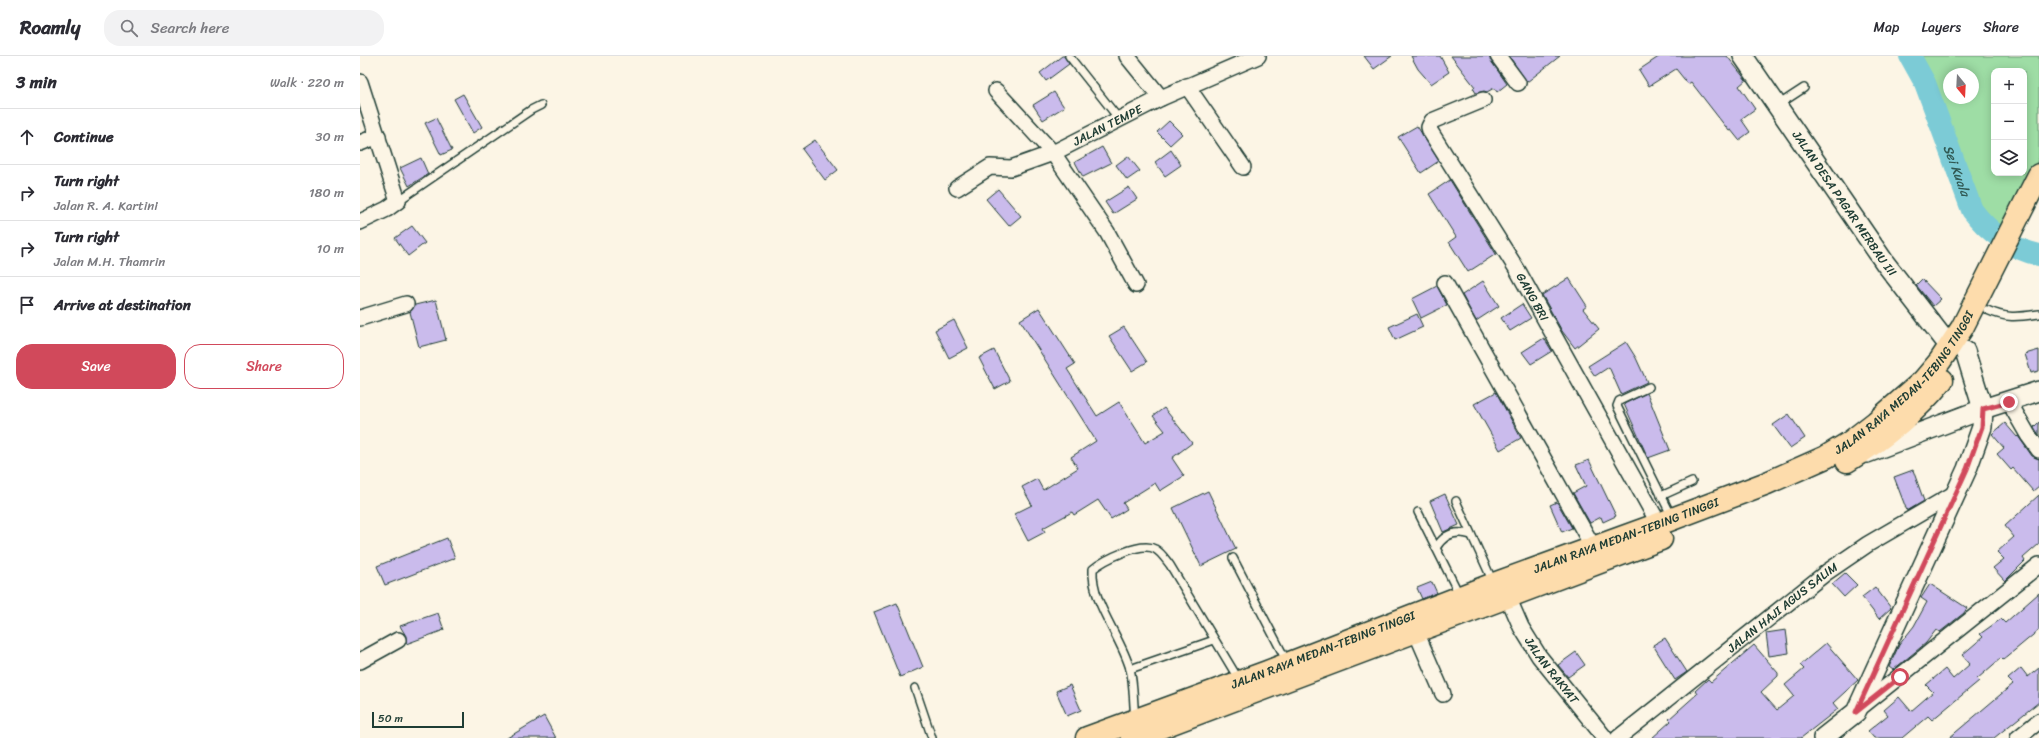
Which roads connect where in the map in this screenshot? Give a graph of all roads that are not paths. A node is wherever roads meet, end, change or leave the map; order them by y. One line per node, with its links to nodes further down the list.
1 (1069, 56): 15 (lane)
2 (1127, 56): 11 (street)
3 (1258, 56): 8 (street, JALAN TEMPE)
4 (1498, 56): 7 (street)
5 (1744, 56): 14 (street, JALAN DESA PAGAR MERBAU III)
6 (360, 82): 16 (street)
7 (1518, 83)
8 (1187, 86): 11 (street, JALAN TEMPE); 19 (street)
9 (1804, 88): 14 (lane)
10 (996, 91): 18 (street)
11 (1161, 98): 15 (street, JALAN TEMPE)
12 (1483, 100): 43 (street, GANG BRI)
13 (541, 105): 22 (lane)
14 (1778, 105): 31 (street, JALAN DESA PAGAR MERBAU III)
15 (1119, 119): 18 (street, JALAN TEMPE)
16 (378, 136): 17 (street); 22 (street)
17 (360, 143)
18 (1053, 153): 21 (street, JALAN TEMPE); 26 (street)
19 (1243, 167)
20 (2039, 175): 23 (highway, JALAN RAYA MEDAN-TEBING TINGGI)
21 (957, 188)
22 (398, 201): 24 (street)
23 (2030, 213): 27 (highway, JALAN RAYA MEDAN-TEBING TINGGI)
24 (360, 222)
25 (1445, 283): 46 (street)
26 (1136, 285)
27 (1985, 303): 29 (lane); 31 (highway, JALAN RAYA MEDAN-TEBING TINGGI)
28 (406, 304): 30 (street)
29 (2039, 314)
30 (360, 318)
31 (1957, 349): 35 (street); 37 (highway, JALAN RAYA MEDAN-TEBING TINGGI); 43 (highway, JALAN RAYA MEDAN-TEBING TINGGI)
32 (1649, 387): 40 (lane)
33 (2039, 391): 34 (street)
34 (2009, 402): 35 (street); 36 (street)
35 (1983, 409): 37 (street); 39 (street)
36 (2039, 450)
37 (1848, 460): 49 (highway, JALAN RAYA MEDAN-TEBING TINGGI)
38 (1692, 482): 40 (lane)
39 (1957, 492): 61 (street); 67 (street, JALAN HAJI AGUS SALIM)
40 (1661, 496): 43 (lane)
41 (1456, 501): 44 (lane)
42 (1418, 512): 45 (lane)
43 (1666, 521): 46 (highway, JALAN RAYA MEDAN-TEBING TINGGI)
44 (1471, 535): 45 (lane); 49 (lane)
45 (1436, 548): 50 (lane)
46 (1593, 548): 49 (highway, JALAN RAYA MEDAN-TEBING TINGGI)
47 (1233, 558): 55 (lane)
48 (2039, 565): 61 (street)
49 (1501, 591): 50 (highway, JALAN RAYA MEDAN-TEBING TINGGI); 66 (street, JALAN RAKYAT)
50 (1464, 605): 51 (highway, JALAN RAYA MEDAN-TEBING TINGGI); 55 (highway, JALAN RAYA MEDAN-TEBING TINGGI)
51 (1416, 632): 57 (highway, JALAN RAYA MEDAN-TEBING TINGGI); 60 (street)
52 (398, 640): 54 (street)
53 (1214, 640): 56 (lane); 56 (lane); 58 (lane)
54 (360, 661)
55 (1288, 664): 57 (highway, JALAN RAYA MEDAN-TEBING TINGGI)
56 (1130, 669): 63 (lane)
57 (1270, 679): 58 (highway, JALAN RAYA MEDAN-TEBING TINGGI); 63 (highway, JALAN RAYA MEDAN-TEBING TINGGI)
58 (1240, 682): 63 (highway, JALAN RAYA MEDAN-TEBING TINGGI)
59 (915, 688): 64 (lane)
60 (1443, 694)
61 (1856, 712): 68 (street)
62 (2039, 721): 69 (street)
63 (1136, 731): 65 (highway, JALAN RAYA MEDAN-TEBING TINGGI)
64 (932, 738)
65 (1087, 738)
66 (1605, 738)
67 (1618, 738)
68 (1823, 738)
69 (2018, 738)

